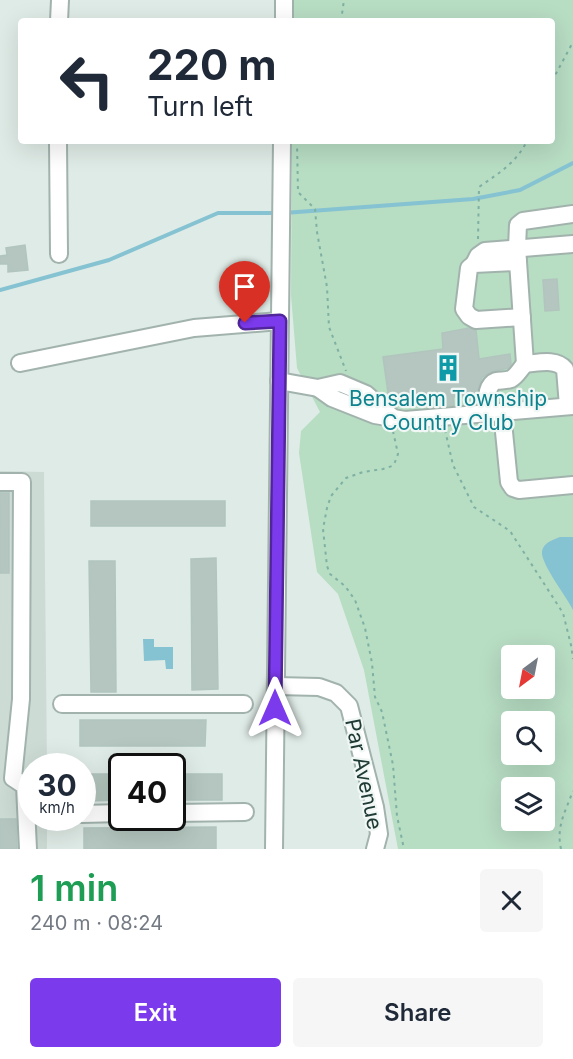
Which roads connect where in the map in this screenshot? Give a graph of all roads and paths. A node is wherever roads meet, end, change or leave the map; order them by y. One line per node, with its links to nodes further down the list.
1 (60, 0): 4 (street)
2 (284, 0): 5 (street)
3 (344, 0): 6 (path)
4 (59, 18)
5 (284, 18)
6 (341, 18)
7 (573, 42): 8 (path)
8 (555, 76)
9 (58, 144): 16 (street)
10 (282, 144): 19 (street)
11 (297, 144): 23 (path)
12 (526, 144): 14 (path)
13 (573, 214): 17 (street)
14 (478, 243)
15 (573, 244): 17 (street)
16 (59, 254)
17 (518, 254): 18 (street); 18 (street)
18 (522, 317): 21 (street)
19 (280, 321): 20 (street); 22 (street)
20 (20, 363)
21 (525, 364): 25 (street); 26 (street)
22 (279, 381): 24 (street); 32 (street)
23 (353, 387): 24 (street); 27 (street)
24 (318, 388): 27 (street)
25 (570, 406): 26 (street)
26 (494, 413): 28 (street); 30 (street)
27 (393, 418): 28 (street); 41 (path)
28 (443, 418): 31 (path)
29 (0, 482): 38 (street)
30 (573, 485)
31 (573, 659)
32 (276, 686): 39 (street); 40 (street, Par Avenue)
33 (62, 704): 34 (street)
34 (244, 704)
35 (573, 791): 42 (path)
36 (245, 812): 37 (street)
37 (186, 813)
38 (28, 849)
39 (274, 849)
40 (375, 849)
41 (404, 849)
42 (561, 849)

